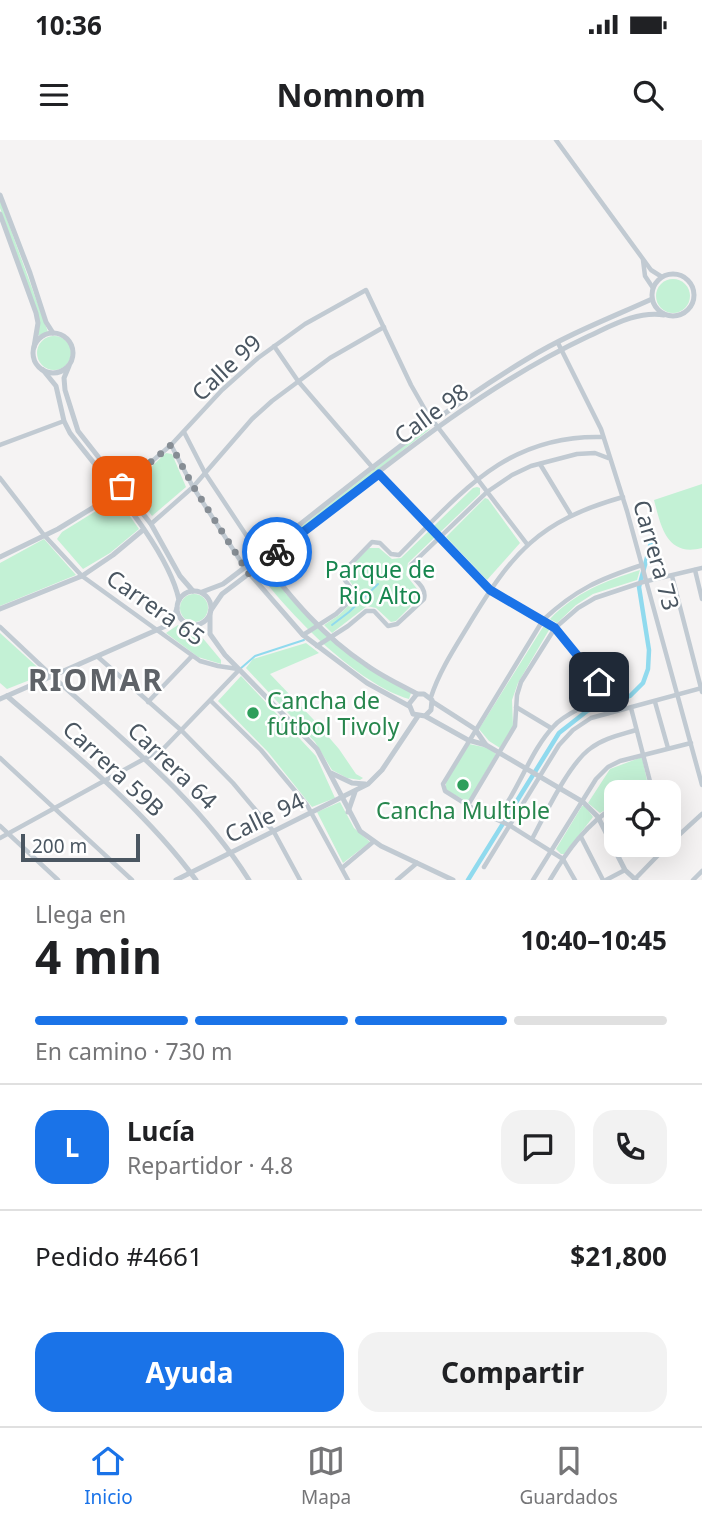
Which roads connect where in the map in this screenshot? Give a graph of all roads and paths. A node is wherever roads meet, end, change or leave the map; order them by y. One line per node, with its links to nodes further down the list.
1 (556, 140): 4 (street)
2 (0, 195): 14 (street)
3 (0, 214): 17 (street)
4 (643, 259): 5 (street); 7 (street)
5 (662, 277): 6 (street); 7 (street)
6 (692, 286): 8 (street); 11 (street)
7 (653, 288): 9 (street)
8 (701, 288)
9 (652, 299): 12 (street); 15 (street, Calle 98)
10 (702, 303): 11 (street)
11 (692, 306): 12 (street)
12 (664, 315): 18 (street, Calle 98)
13 (384, 327): 16 (street, Calle 99); 21 (street); 23 (street)
14 (53, 333): 17 (street); 19 (street)
15 (558, 343): 18 (street, Carrera 73); 23 (street, Calle 98)
16 (274, 346): 21 (street); 25 (street, Calle 99)
17 (34, 347): 20 (street)
18 (561, 349): 24 (street, Calle 98); 26 (street, Carrera 73)
19 (69, 366): 20 (street); 36 (street)
20 (43, 370): 22 (street)
21 (298, 381): 31 (street); 32 (street)
22 (64, 421): 27 (street); 39 (street)
23 (433, 421): 24 (street); 31 (street, Calle 98)
24 (438, 427): 33 (street, Calle 98); 35 (street)
25 (184, 432): 28 (street, Calle 99); 32 (street)
26 (603, 437): 29 (street, Carrera 73); 35 (street)
27 (0, 444)
28 (171, 445): 36 (street, Calle 99); 37 (street)
29 (609, 458): 30 (street); 40 (street, Carrera 73)
30 (540, 464): 38 (street); 41 (street)
31 (373, 468): 48 (street, Calle 98)
32 (205, 473): 37 (street); 48 (street)
33 (379, 474): 43 (street); 50 (street, Calle 98)
34 (0, 478): 45 (street, Carrera 65)
35 (477, 479): 38 (street); 43 (street)
36 (122, 486): 42 (street)
37 (193, 486): 42 (street); 51 (street)
38 (487, 492): 46 (street); 47 (street)
39 (117, 493): 44 (street); 45 (street)
40 (623, 496): 41 (street); 52 (street, Carrera 73)
41 (571, 515): 47 (street)
42 (151, 524): 60 (street)
43 (429, 526): 46 (street); 68 (street)
44 (143, 530): 56 (street); 63 (street)
45 (44, 534): 49 (street); 56 (street, Carrera 65)
46 (440, 538): 59 (street); 73 (street)
47 (527, 544): 59 (street)
48 (260, 556): 50 (street); 51 (street, Calle 98)
49 (0, 557)
50 (264, 562): 55 (street, Calle 98); 68 (street)
51 (245, 568): 55 (street); 61 (street, Calle 98)
52 (643, 568): 58 (street, Carrera 73); 67 (street)
53 (702, 568): 54 (street)
54 (695, 570): 57 (street); 62 (street)
55 (249, 574): 66 (street, Calle 98); 72 (street)
56 (82, 576): 65 (street); 71 (street, Carrera 65)
57 (672, 576): 58 (street); 81 (street)
58 (645, 582): 70 (street); 83 (street, Carrera 73)
59 (490, 590): 67 (street); 79 (street)
60 (193, 591): 61 (street); 63 (street)
61 (202, 592): 66 (street)
62 (702, 599)
63 (179, 600): 64 (street)
64 (177, 608): 66 (street); 71 (street)
65 (0, 609)
66 (210, 612): 77 (street)
67 (543, 620): 70 (street); 95 (street)
68 (319, 626): 72 (street); 73 (street)
69 (0, 627): 78 (street, Carrera 64)
70 (555, 628): 89 (street); 94 (street)
71 (158, 630): 75 (street, Carrera 65); 76 (street)
72 (303, 635): 74 (street)
73 (330, 637): 74 (street); 82 (street)
74 (317, 646): 91 (street)
75 (192, 656): 77 (street, Carrera 65); 87 (street)
76 (97, 657): 78 (street); 87 (street)
77 (238, 669): 86 (street); 107 (street)
78 (52, 676): 84 (street); 105 (street, Carrera 64)
79 (435, 685): 82 (street); 85 (street)
80 (0, 690): 84 (street, Carrera 59B)
81 (702, 690): 83 (street)
82 (419, 694): 85 (street); 91 (street)
83 (678, 695): 88 (street); 99 (street, Carrera 73)
84 (3, 698): 111 (street, Carrera 59B)
85 (432, 700): 92 (street); 95 (street)
86 (211, 701): 97 (street); 122 (street)
87 (148, 702): 97 (street)
88 (655, 702): 90 (street); 101 (street)
89 (516, 707): 94 (street); 102 (street)
90 (631, 708): 96 (street); 108 (street)
91 (410, 709): 92 (street); 93 (street, Calle 94)
92 (422, 716): 93 (street, Calle 94); 98 (street)
93 (409, 727): 112 (street, Calle 94)
94 (551, 728): 106 (street)
95 (475, 729): 98 (street); 100 (street)
96 (636, 730): 103 (street); 115 (street)
97 (182, 731): 105 (street); 128 (street)
98 (468, 740): 100 (street); 119 (street)
99 (691, 743): 101 (street); 113 (street, Carrera 73)
100 (486, 745): 102 (street)
101 (668, 748): 103 (street)
102 (500, 753): 106 (street); 119 (street)
103 (643, 754): 110 (street); 118 (street)
104 (0, 758): 120 (street)
105 (145, 760): 111 (street); 136 (street, Carrera 64)
106 (528, 769): 108 (street); 126 (street)
107 (330, 773): 109 (street); 114 (street)
108 (538, 774): 115 (street); 126 (street)
109 (344, 779): 112 (street); 114 (street)
110 (650, 780)
111 (105, 782): 120 (street); 144 (street, Carrera 59B)
112 (368, 784): 116 (street, Calle 94)
113 (702, 785)
114 (337, 787): 117 (street)
115 (561, 788): 118 (street); 133 (street)
116 (356, 790): 117 (street, Calle 94); 121 (street)
117 (342, 798): 121 (street); 122 (street, Calle 94)
118 (583, 802): 125 (street); 135 (street)
119 (468, 805): 126 (street)
120 (54, 809): 130 (street); 147 (street)
121 (348, 812): 134 (street)
122 (312, 813): 128 (street, Calle 94); 141 (street)
123 (604, 813): 125 (street)
124 (702, 814): 129 (street)
125 (598, 817): 131 (street); 142 (street)
126 (502, 822): 133 (street); 140 (street)
127 (0, 826): 130 (street)
128 (274, 832): 136 (street, Calle 94); 151 (street)
129 (681, 833)
130 (8, 834): 132 (street); 146 (street)
131 (581, 837): 138 (street); 158 (street)
132 (0, 838)
133 (532, 839): 135 (street)
134 (373, 842): 139 (street); 141 (street)
135 (552, 851): 138 (street); 155 (street)
136 (232, 853): 144 (street, Calle 94); 150 (street, Carrera 64)
137 (657, 857): 159 (street)
138 (563, 859): 156 (street); 157 (street)
139 (417, 863): 145 (street); 153 (street)
140 (484, 867)
141 (342, 868): 152 (street)
142 (625, 870): 158 (street); 159 (street)
143 (702, 871): 160 (street)
144 (191, 873): 148 (street, Calle 94); 149 (street, Carrera 59B)
145 (442, 877): 154 (street)
146 (58, 880)
147 (132, 880)
148 (176, 880)
149 (196, 880)
150 (249, 880)
151 (300, 880)
152 (348, 880)
153 (397, 880)
154 (453, 880)
155 (533, 880)
156 (550, 880)
157 (575, 880)
158 (604, 880)
159 (635, 880)
160 (693, 880)

